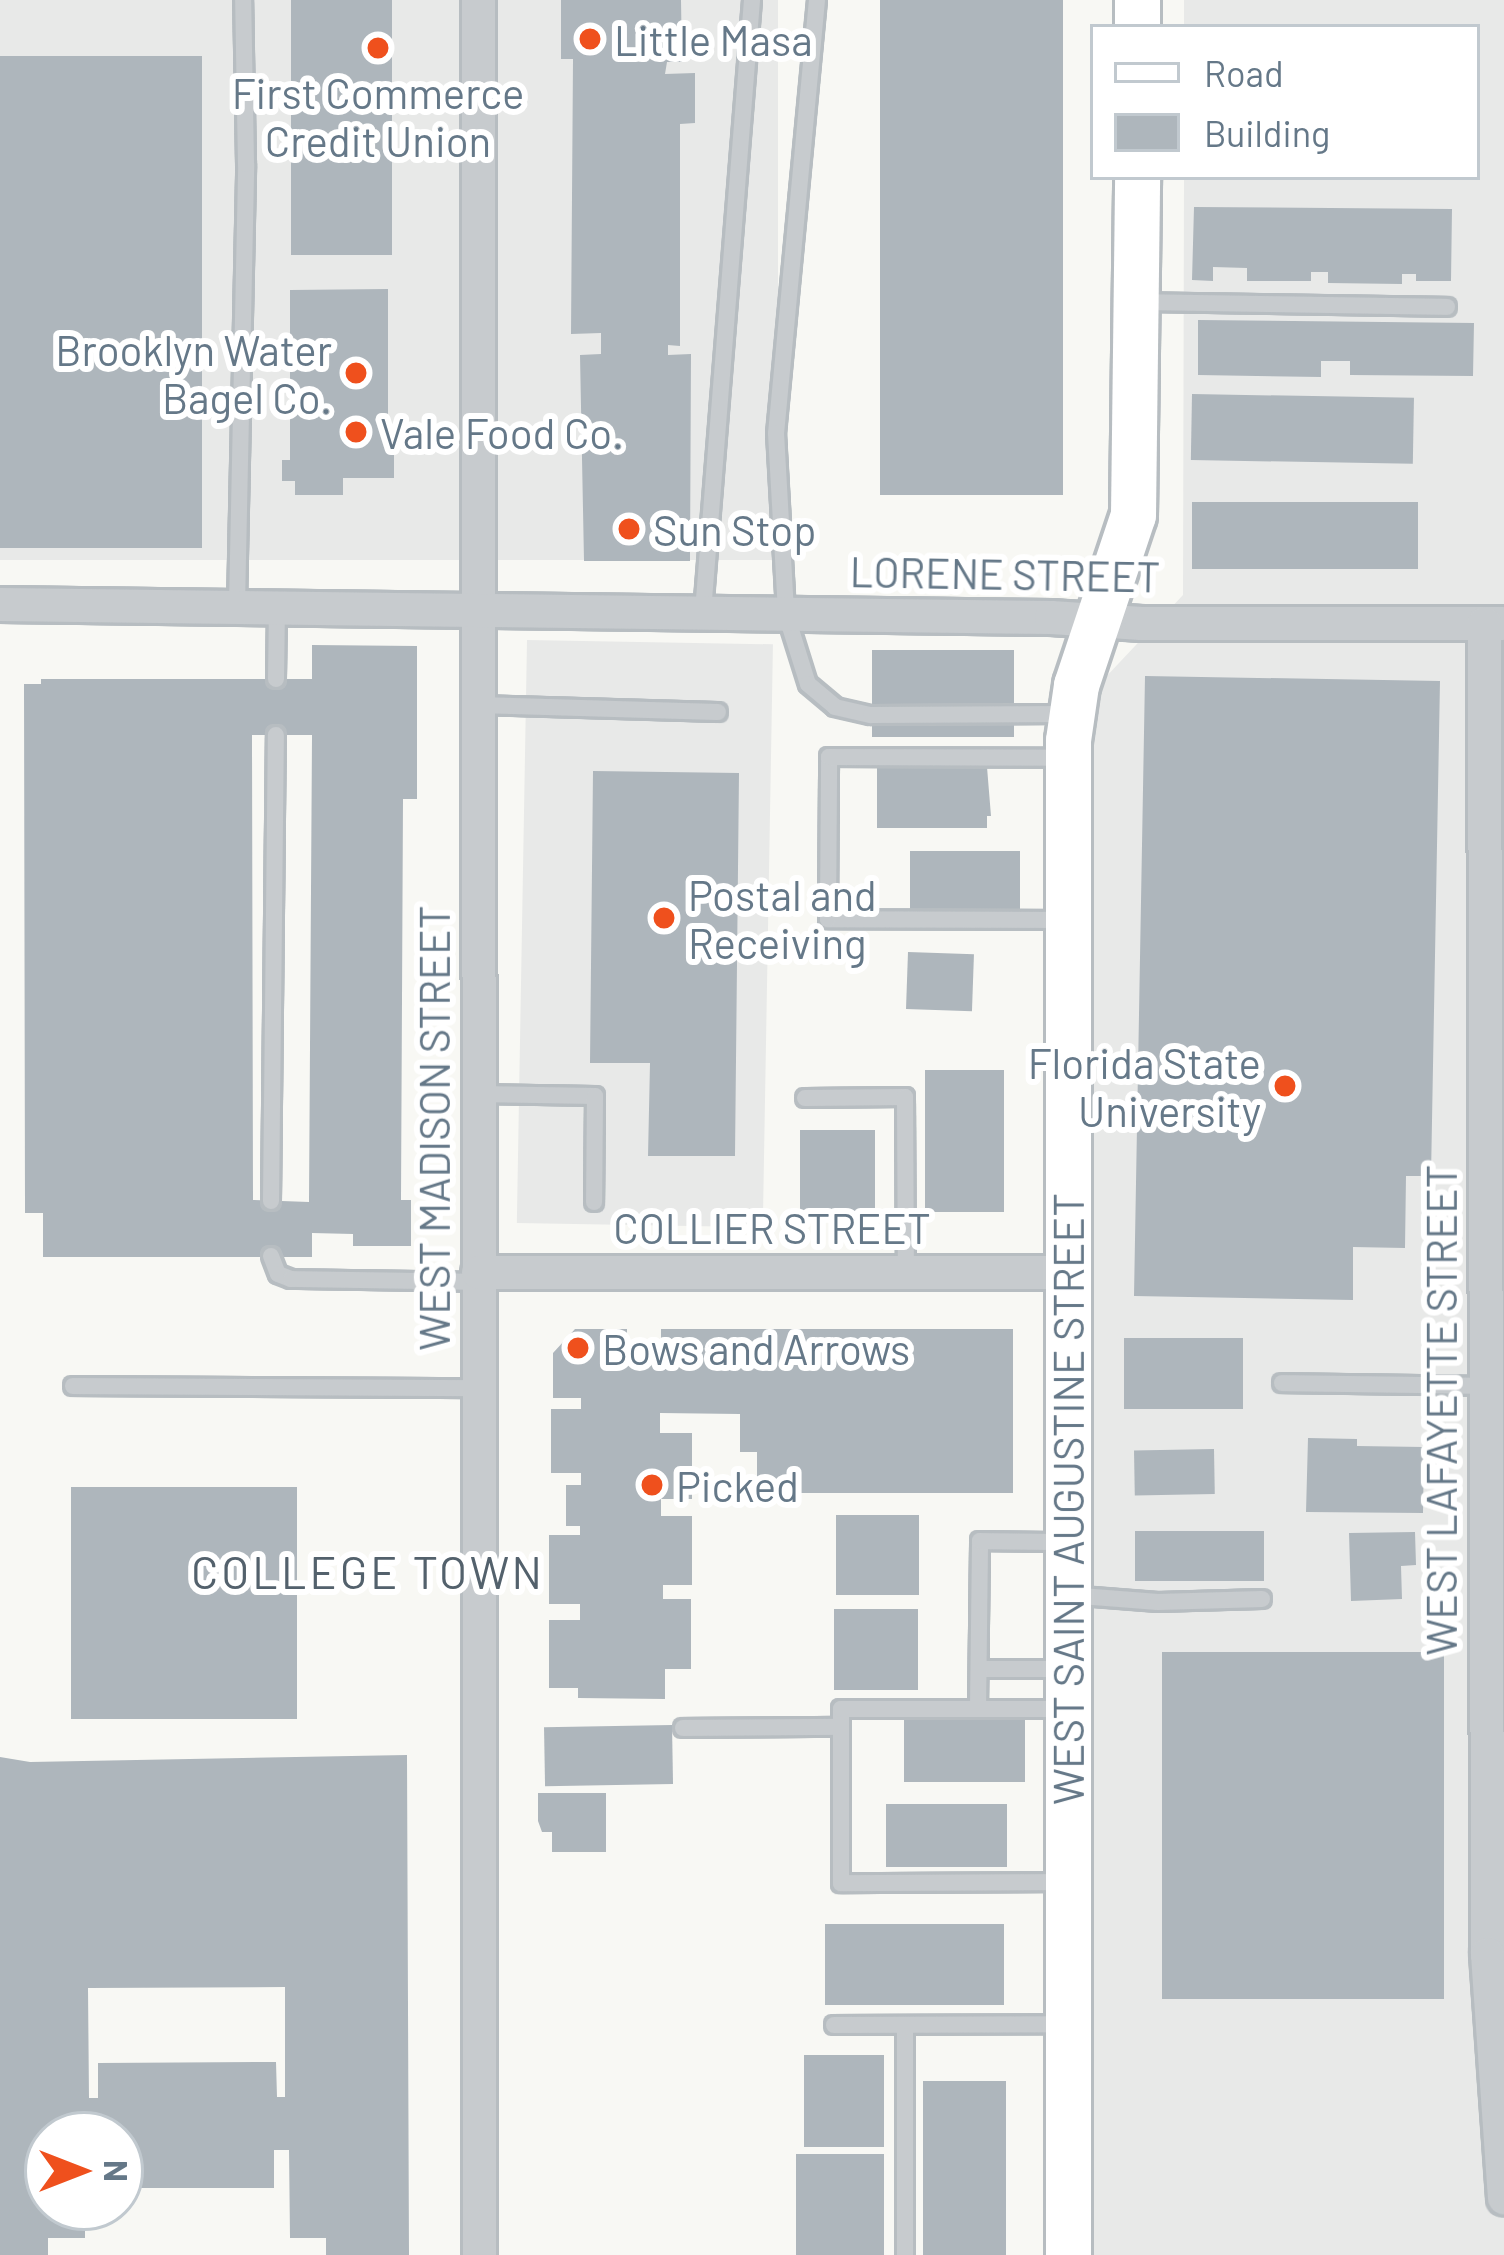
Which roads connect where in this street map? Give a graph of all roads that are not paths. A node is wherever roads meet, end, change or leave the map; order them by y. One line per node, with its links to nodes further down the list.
1 (243, 0): 9 (lane)
2 (478, 0): 11 (street, WEST MADISON STREET)
3 (752, 0): 12 (lane)
4 (817, 0): 13 (lane)
5 (1137, 180): 6 (main road, WEST SAINT AUGUSTINE STREET)
6 (1137, 302): 7 (lane); 14 (main road, WEST SAINT AUGUSTINE STREET)
7 (1447, 307)
8 (0, 604): 9 (street, LORENE STREET)
9 (237, 605): 10 (street, LORENE STREET)
10 (277, 605): 11 (street, LORENE STREET); 16 (lane)
11 (478, 608): 12 (street, LORENE STREET); 17 (street, WEST MADISON STREET)
12 (703, 612): 13 (street, LORENE STREET)
13 (786, 614): 14 (street, LORENE STREET); 20 (lane)
14 (1101, 621): 15 (street, LORENE STREET); 20 (main road, WEST SAINT AUGUSTINE STREET)
15 (1494, 623): 27 (street, WEST LAFAYETTE STREET)
16 (276, 679)
17 (478, 705): 18 (lane); 22 (street, WEST MADISON STREET)
18 (718, 712)
19 (276, 735): 24 (lane)
20 (1070, 736): 21 (main road, WEST SAINT AUGUSTINE STREET); 21 (lane)
21 (1067, 920): 29 (main road, WEST SAINT AUGUSTINE STREET)
22 (478, 1094): 25 (lane); 30 (street, WEST MADISON STREET)
23 (805, 1098): 28 (lane)
24 (272, 1201)
25 (594, 1202)
26 (272, 1256): 30 (lane)
27 (1494, 1256): 33 (street, WEST LAFAYETTE STREET)
28 (906, 1272): 29 (street, COLLIER STREET); 30 (street, COLLIER STREET)
29 (1067, 1272): 35 (main road, WEST SAINT AUGUSTINE STREET)
30 (478, 1277): 34 (street, WEST MADISON STREET)
31 (1282, 1383): 33 (lane)
32 (73, 1386): 34 (lane)
33 (1485, 1386): 38 (street, WEST LAFAYETTE STREET)
34 (478, 1388): 49 (street, WEST MADISON STREET)
35 (1067, 1542): 36 (main road, WEST SAINT AUGUSTINE STREET); 39 (lane)
36 (1067, 1595): 37 (lane); 40 (main road, WEST SAINT AUGUSTINE STREET)
37 (1262, 1599)
38 (1495, 1621): 48 (street, WEST LAFAYETTE STREET)
39 (979, 1669): 40 (lane); 41 (lane)
40 (1067, 1689): 41 (lane); 44 (main road, WEST SAINT AUGUSTINE STREET)
41 (978, 1709): 42 (lane)
42 (841, 1727): 43 (lane); 44 (lane)
43 (683, 1728)
44 (1067, 1882): 45 (main road, WEST SAINT AUGUSTINE STREET)
45 (1067, 2024): 47 (lane); 51 (main road, WEST SAINT AUGUSTINE STREET)
46 (834, 2025): 47 (lane)
47 (905, 2025): 50 (lane)
48 (1504, 2197)
49 (479, 2255)
50 (905, 2255)
51 (1068, 2255)

